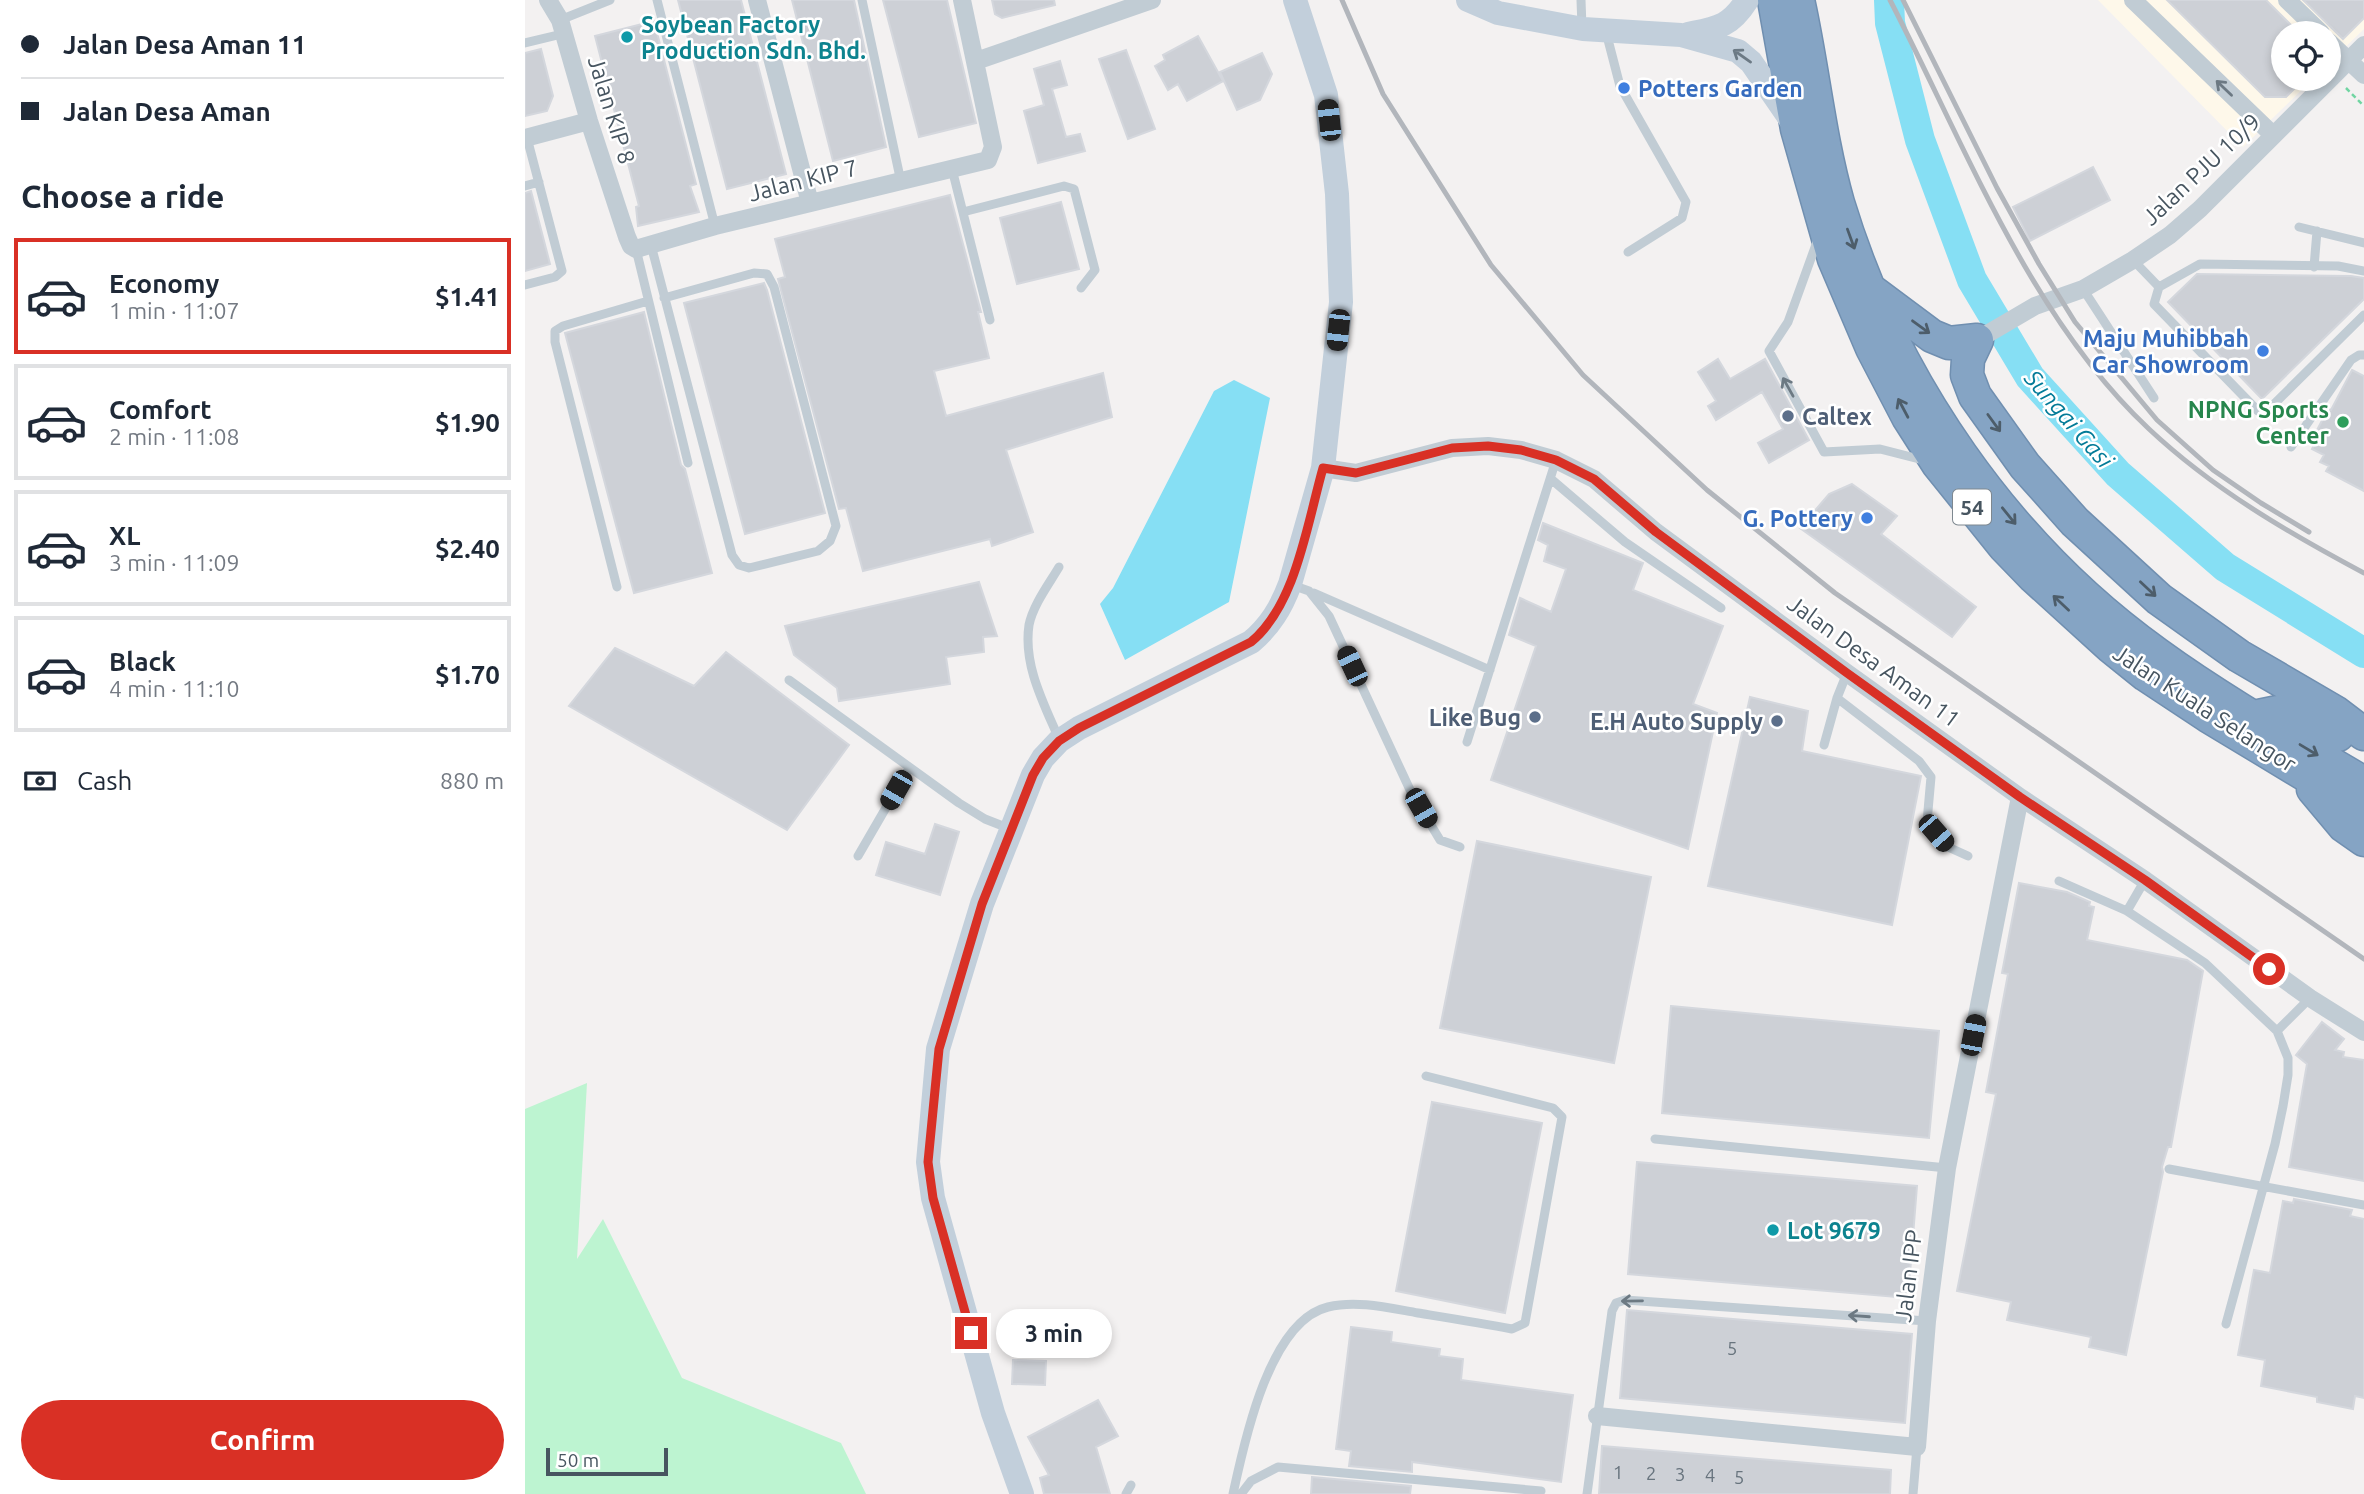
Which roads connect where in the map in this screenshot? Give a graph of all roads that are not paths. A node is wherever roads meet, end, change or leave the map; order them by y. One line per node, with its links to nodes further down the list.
1 (548, 0): 17 (street, Jalan KIP 8)
2 (610, 0): 17 (lane)
3 (657, 0): 37 (lane)
4 (757, 0): 34 (street)
5 (862, 0): 32 (lane)
6 (962, 0): 24 (street)
7 (1152, 0): 24 (street)
8 (1295, 0): 62 (street)
9 (1468, 0): 18 (street)
10 (1581, 0): 18 (lane)
11 (1747, 0): 19 (street)
12 (1774, 0): 27 (highway, Jalan Kuala Selangor / 54)
13 (1798, 0): 50 (highway, Jalan Kuala Selangor / 54, one-way to 50)
14 (2134, 0): 28 (street, one-way to 14)
15 (2287, 0): 16 (street)
16 (2309, 21)
17 (561, 27): 20 (lane); 26 (street, Jalan KIP 8)
18 (1594, 30): 19 (street); 42 (lane)
19 (1681, 35): 27 (street, one-way to 19)
20 (525, 43)
21 (2364, 45): 23 (street, Jalan PJU 10/9)
22 (2341, 53): 23 (street)
23 (2348, 60): 25 (street); 28 (street, Jalan PJU 10/9)
24 (976, 61): 30 (street, Jalan KIP 7)
25 (2364, 75)
26 (589, 121): 29 (street); 41 (street, Jalan KIP 8)
27 (1797, 129): 36 (highway, Jalan Kuala Selangor / 54)
28 (2273, 135): 43 (street, Jalan PJU 10/9)
29 (526, 138): 31 (lane)
30 (952, 169): 32 (street, Jalan KIP 7); 35 (lane)
31 (539, 182): 33 (lane); 46 (lane)
32 (901, 182): 34 (street, Jalan KIP 7)
33 (525, 186)
34 (810, 204): 37 (street, Jalan KIP 7)
35 (963, 212): 48 (lane); 54 (lane)
36 (1823, 225): 61 (highway, Jalan Kuala Selangor / 54, one-way to 36); 61 (lane, one-way to 36)
37 (715, 226): 41 (street, Jalan KIP 7)
38 (2299, 227): 39 (lane)
39 (2317, 231): 40 (lane); 44 (lane)
40 (2364, 243)
41 (638, 244): 51 (lane); 52 (lane)
42 (1628, 252)
43 (2133, 260): 47 (lane); 49 (street, Jalan PJU 10/9)
44 (2314, 267): 45 (lane); 47 (lane)
45 (2364, 271)
46 (525, 285)
47 (2159, 287): 53 (lane)
48 (1081, 288)
49 (2083, 289): 55 (street, Jalan PJU 10/9); 57 (lane)
50 (1872, 291): 55 (highway, one-way to 55); 72 (highway, Jalan Kuala Selangor / 54, one-way to 72)
51 (664, 298): 51 (lane)
52 (648, 301): 60 (lane); 65 (lane)
53 (2364, 315)
54 (990, 320)
55 (1983, 337): 73 (highway, one-way to 73)
56 (2364, 355): 58 (lane)
57 (2154, 398)
58 (2291, 447)
59 (1556, 460): 62 (street, Jalan Desa Aman 11); 63 (lane); 69 (street, Jalan Desa Aman 11)
60 (688, 463)
61 (1938, 464): 79 (highway, Jalan Kuala Selangor / 54, one-way to 61)
62 (1323, 468): 66 (street)
63 (1551, 479): 67 (lane); 68 (lane)
64 (1059, 567): 74 (lane)
65 (617, 587)
66 (1300, 587): 68 (lane); 74 (street); 85 (lane)
67 (1721, 608)
68 (1490, 670): 75 (lane)
69 (1847, 673): 71 (lane); 81 (street, Jalan Desa Aman 11)
70 (789, 680): 78 (lane)
71 (1837, 698): 76 (lane); 87 (lane)
72 (2254, 717): 77 (highway); 80 (highway, Jalan Kuala Selangor / 54, one-way to 80)
73 (2364, 734)
74 (1059, 741): 83 (street)
75 (1467, 742)
76 (1824, 746)
77 (2364, 749)
78 (909, 768): 83 (lane); 86 (lane)
79 (2296, 769): 82 (highway, Jalan Kuala Selangor / 54); 84 (highway)
80 (2364, 783)
81 (2020, 797): 88 (street, Jalan Desa Aman 11); 96 (street, Jalan IPP)
82 (2364, 810)
83 (1010, 829): 105 (street)
84 (2364, 840)
85 (1460, 847)
86 (858, 856)
87 (1968, 856)
88 (2145, 880): 90 (lane); 91 (street, Jalan Desa Aman 11)
89 (2059, 881): 90 (lane)
90 (2127, 911): 92 (lane)
91 (2310, 998): 92 (lane); 93 (street, Jalan Desa Aman 11)
92 (2277, 1031): 98 (lane)
93 (2364, 1032)
94 (1426, 1076): 106 (lane)
95 (1655, 1139): 96 (lane)
96 (1947, 1168): 100 (street, Jalan IPP)
97 (2169, 1170): 98 (lane)
98 (2262, 1187): 99 (lane); 101 (lane)
99 (2364, 1205)
100 (1927, 1321): 102 (lane, one-way to 102); 103 (street, Jalan IPP)
101 (2225, 1324)
102 (1597, 1416): 103 (street); 108 (lane)
103 (1917, 1447): 109 (lane)
104 (1541, 1491): 107 (lane)
105 (1022, 1494)
106 (1233, 1494)
107 (1241, 1494)
108 (1587, 1494)
109 (1913, 1494)

